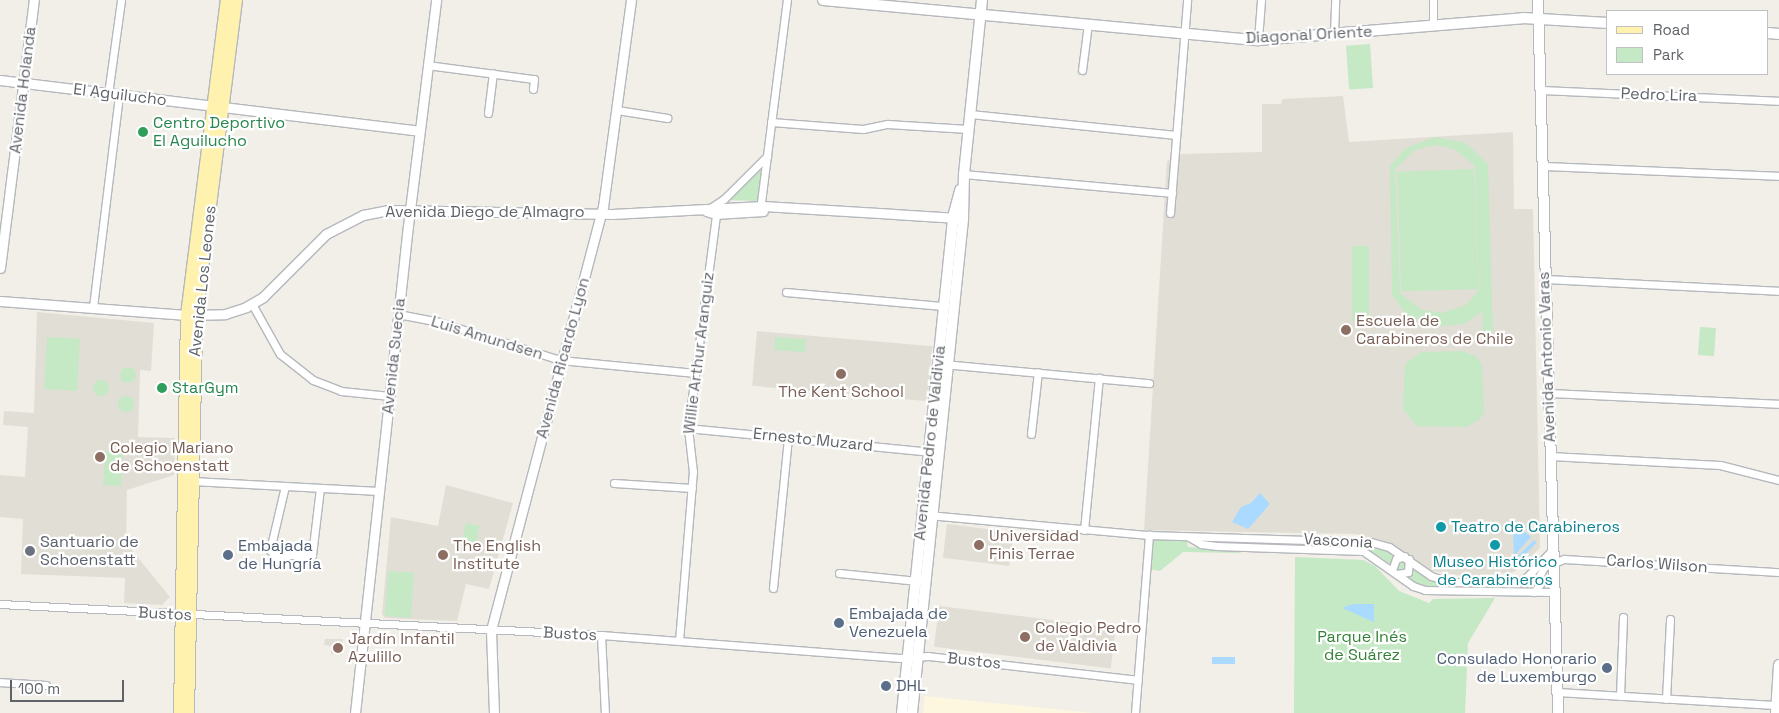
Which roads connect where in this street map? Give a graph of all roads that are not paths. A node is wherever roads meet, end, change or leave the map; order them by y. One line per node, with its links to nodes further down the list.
1 (34, 0): 27 (street, Avenida Holanda)
2 (121, 0): 30 (street)
3 (226, 0): 33 (main road, Avenida Los Leones)
4 (236, 0): 33 (main road, Avenida Los Leones)
5 (436, 0): 23 (street, Avenida Suecia)
6 (631, 0): 34 (street, Avenida Ricardo Lyon)
7 (787, 0): 38 (street)
8 (823, 0): 15 (main road, Diagonal Oriente)
9 (982, 0): 15 (main road, Avenida Pedro de Valdivia)
10 (1188, 0): 20 (street)
11 (1260, 0): 22 (street)
12 (1335, 0): 21 (street)
13 (1433, 0): 19 (street)
14 (1538, 0): 16 (main road, Avenida Antonio Varas)
15 (980, 13): 18 (main road, Diagonal Oriente); 36 (main road, Avenida Pedro de Valdivia)
16 (1538, 18): 17 (main road, Diagonal Oriente); 19 (main road, Diagonal Oriente); 29 (main road, Avenida Antonio Varas)
17 (1606, 23)
18 (1088, 24): 20 (main road, Diagonal Oriente); 24 (street)
19 (1433, 26): 21 (main road, Diagonal Oriente)
20 (1185, 34): 22 (main road, Diagonal Oriente); 41 (street)
21 (1334, 35): 22 (main road, Diagonal Oriente)
22 (1258, 40)
23 (427, 65): 25 (street); 40 (street, Avenida Suecia)
24 (1082, 70)
25 (493, 73): 28 (street); 35 (street)
26 (0, 80): 27 (street, El Aguilucho)
27 (24, 83): 30 (street, El Aguilucho); 54 (street, Avenida Holanda)
28 (533, 89)
29 (1540, 90): 32 (street, Pedro Lira); 43 (main road, Avenida Antonio Varas)
30 (108, 94): 31 (street, El Aguilucho)
31 (119, 96): 33 (street, El Aguilucho); 61 (street)
32 (1779, 101)
33 (217, 107): 40 (street, El Aguilucho); 63 (main road, Avenida Los Leones)
34 (616, 110): 37 (street); 50 (street, Avenida Ricardo Lyon)
35 (488, 113)
36 (970, 114): 39 (main road, Avenida Pedro de Valdivia); 41 (street)
37 (667, 118)
38 (771, 122): 39 (street); 42 (street)
39 (968, 129): 44 (main road, Avenida Pedro de Valdivia)
40 (419, 131): 49 (street, Avenida Suecia)
41 (1176, 135): 46 (street)
42 (767, 156): 47 (street); 48 (street)
43 (1542, 166): 45 (street); 55 (main road, Avenida Antonio Varas)
44 (964, 174): 46 (street); 53 (main road, Avenida Pedro de Valdivia)
45 (1779, 176)
46 (1172, 193): 51 (street)
47 (760, 209): 48 (street, Avenida Diego de Almagro); 52 (street, Avenida Diego de Almagro); 53 (street, Avenida Diego de Almagro)
48 (706, 210): 50 (street, Avenida Diego de Almagro); 52 (street, Avenida Diego de Almagro)
49 (410, 211): 50 (street, Avenida Diego de Almagro); 59 (street, Avenida Diego de Almagro); 62 (street, Avenida Suecia)
50 (601, 213): 64 (street, Avenida Ricardo Lyon)
51 (1170, 213)
52 (716, 214): 67 (street, Willie Arthur Aranguiz)
53 (958, 218): 60 (main road, Avenida Pedro de Valdivia); 65 (main road, Avenida Pedro de Valdivia)
54 (0, 268)
55 (1544, 279): 56 (street); 70 (main road, Avenida Antonio Varas)
56 (1779, 291)
57 (786, 292): 60 (street)
58 (0, 301): 61 (street, Avenida Diego de Almagro)
59 (252, 304): 63 (street, Avenida Diego de Almagro); 71 (street)
60 (944, 306): 65 (main road, Avenida Pedro de Valdivia)
61 (93, 307): 63 (street, Avenida Diego de Almagro)
62 (398, 314): 64 (street, Luis Amundsen); 71 (street, Avenida Suecia)
63 (191, 316): 79 (main road, Avenida Los Leones); 101 (main road, Avenida Los Leones)
64 (563, 360): 67 (street, Luis Amundsen); 105 (street, Avenida Ricardo Lyon)
65 (943, 364): 66 (street); 76 (main road, Avenida Pedro de Valdivia)
66 (1038, 372): 68 (street); 74 (street)
67 (695, 373): 73 (street, Willie Arthur Aranguiz)
68 (1099, 378): 69 (street); 86 (street)
69 (1149, 383)
70 (1548, 393): 72 (street); 77 (main road, Avenida Antonio Varas)
71 (390, 396): 84 (street, Avenida Suecia)
72 (1779, 404)
73 (688, 428): 75 (street, Ernesto Muzard); 83 (street, Willie Arthur Aranguiz)
74 (1031, 434)
75 (788, 438): 76 (street, Ernesto Muzard); 97 (street)
76 (934, 453): 85 (main road, Avenida Pedro de Valdivia)
77 (1550, 456): 78 (street); 89 (main road, Avenida Antonio Varas)
78 (1779, 480)
79 (192, 481): 81 (street); 101 (main road, Avenida Los Leones)
80 (614, 483): 83 (street)
81 (285, 486): 82 (street); 82 (street)
82 (320, 488): 84 (street)
83 (692, 488): 107 (street, Willie Arthur Aranguiz)
84 (379, 491): 104 (street, Avenida Suecia)
85 (927, 515): 86 (street, Vasconia); 96 (main road, Avenida Pedro de Valdivia)
86 (1084, 530): 87 (street, Vasconia)
87 (1149, 535): 88 (street, Vasconia); 110 (street)
88 (1188, 536): 90 (street, Vasconia); 92 (street, Vasconia)
89 (1552, 550): 91 (main road, Avenida Antonio Varas); 95 (street, Vasconia)
90 (1407, 558): 92 (street); 92 (street); 95 (street, Vasconia)
91 (1553, 562): 93 (street, Carlos Wilson); 95 (street); 99 (main road, Avenida Antonio Varas)
92 (1395, 572): 98 (street, Vasconia)
93 (1779, 572)
94 (838, 573): 96 (street)
95 (1537, 573): 98 (street, Vasconia)
96 (921, 582): 108 (main road, Avenida Pedro de Valdivia)
97 (774, 588)
98 (1534, 592): 99 (street, Vasconia)
99 (1554, 592): 113 (main road, Avenida Antonio Varas)
100 (0, 604): 101 (street, Bustos)
101 (186, 615): 104 (street, Bustos); 117 (main road, Avenida Los Leones); 118 (main road, Avenida Los Leones)
102 (1623, 618): 114 (street)
103 (1670, 619): 115 (street)
104 (365, 624): 105 (street, Bustos); 119 (street, Avenida Suecia)
105 (491, 630): 106 (street, Bustos); 120 (street, Avenida Ricardo Lyon)
106 (601, 635): 107 (street, Bustos); 121 (street)
107 (678, 641): 108 (street, Bustos)
108 (913, 657): 110 (street, Bustos); 122 (main road, Avenida Pedro de Valdivia); 123 (main road, Avenida Pedro de Valdivia)
109 (1779, 665): 116 (main road)
110 (1138, 680): 124 (street)
111 (0, 682): 112 (street)
112 (46, 685)
113 (1557, 692): 114 (street); 125 (main road, Avenida Antonio Varas)
114 (1620, 696): 115 (street)
115 (1666, 699): 116 (street)
116 (1777, 708)
117 (179, 713)
118 (188, 713)
119 (355, 713)
120 (494, 713)
121 (605, 713)
122 (902, 713)
123 (912, 713)
124 (1135, 713)
125 (1558, 713)

